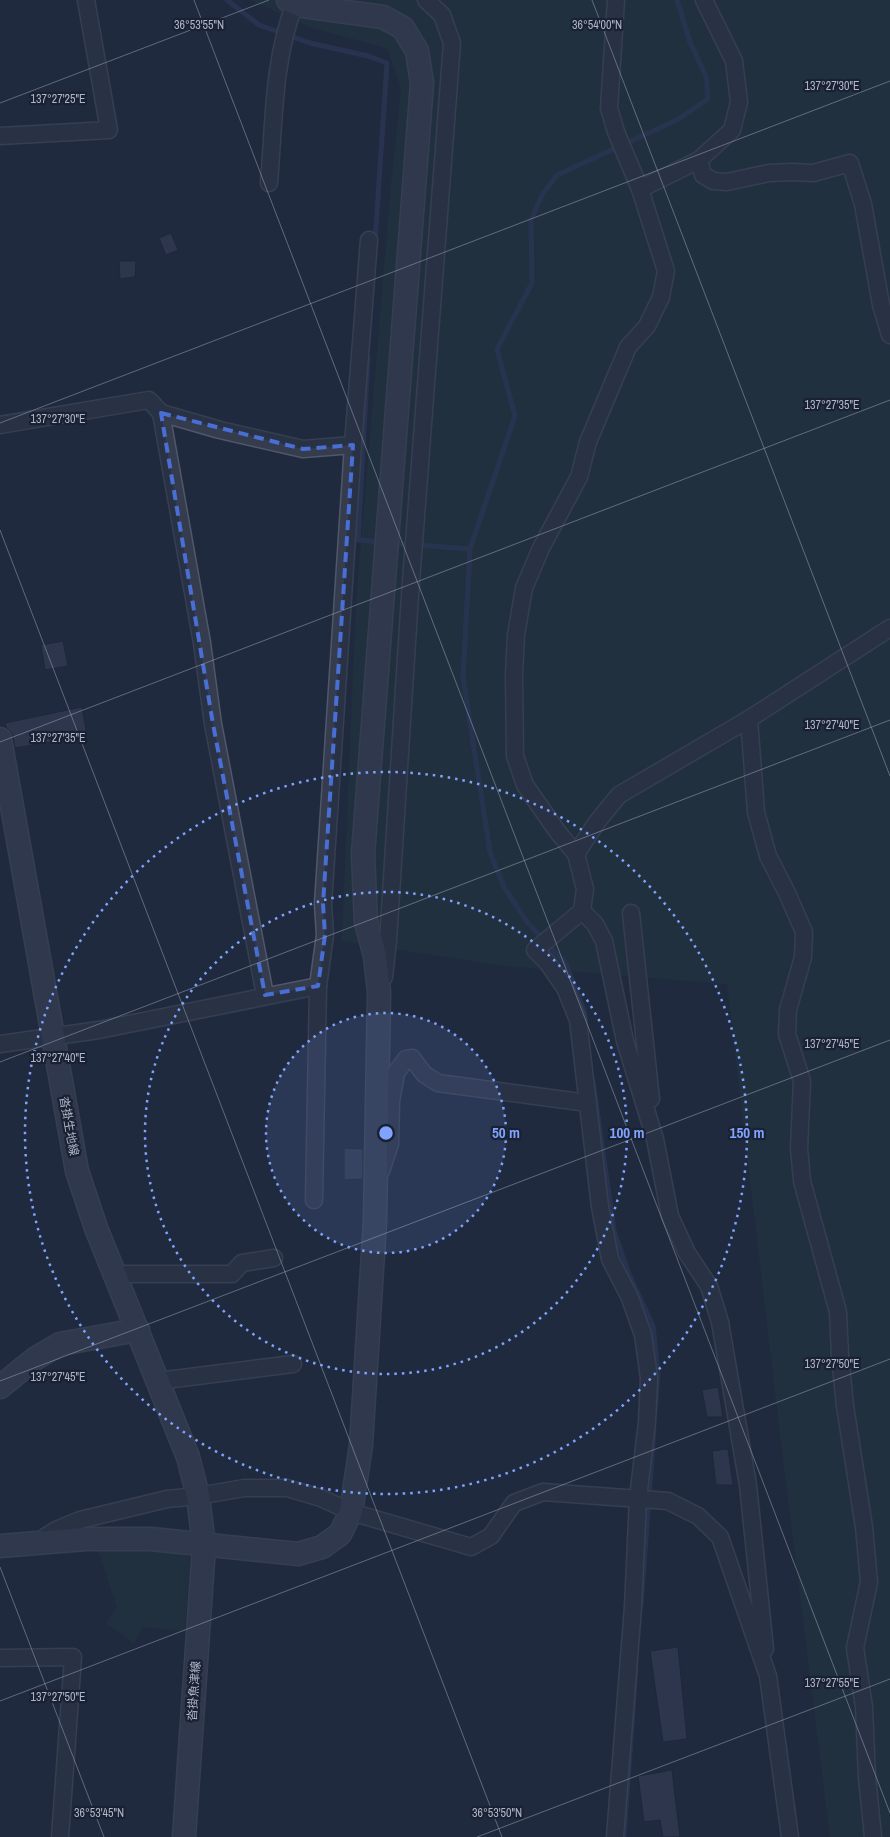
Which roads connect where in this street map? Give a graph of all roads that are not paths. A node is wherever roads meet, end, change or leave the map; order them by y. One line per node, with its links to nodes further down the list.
1 (86, 0): 6 (street)
2 (426, 0): 23 (street)
3 (616, 0): 9 (street)
4 (704, 0): 7 (street)
5 (291, 1): 8 (street); 23 (street)
6 (0, 136)
7 (699, 160): 9 (street); 11 (street)
8 (270, 183)
9 (640, 189): 19 (street)
10 (369, 240): 14 (street)
11 (890, 334)
12 (161, 413): 13 (street); 14 (street); 24 (street)
13 (0, 425)
14 (353, 445): 22 (street)
15 (890, 628): 16 (street)
16 (749, 719): 19 (street); 49 (street)
17 (0, 739): 18 (street, 沓掛生地線)
18 (6, 813): 25 (street, 沓掛生地線)
19 (576, 854): 20 (street)
20 (582, 911): 27 (street); 28 (street)
21 (631, 913): 28 (street)
22 (318, 986): 24 (street); 30 (street)
23 (379, 992): 29 (street)
24 (266, 995): 25 (street)
25 (53, 1037): 26 (street); 32 (street, 沓掛生地線)
26 (0, 1044)
27 (588, 1103): 29 (street); 38 (street)
28 (655, 1139): 44 (street)
29 (375, 1190): 39 (street)
30 (314, 1200)
31 (274, 1258): 32 (street)
32 (115, 1274): 33 (street, 沓掛生地線)
33 (138, 1330): 35 (street, 沓掛生地線); 36 (street)
34 (292, 1364): 35 (street)
35 (158, 1381): 37 (street, 沓掛生地線)
36 (0, 1387)
37 (198, 1496): 39 (street); 40 (street); 42 (street, 沓掛魚津線)
38 (638, 1498): 39 (street); 44 (street); 47 (street)
39 (351, 1512): 42 (street)
40 (39, 1541): 41 (street); 42 (street)
41 (0, 1546)
42 (204, 1546): 46 (street, 沓掛魚津線)
43 (0, 1658): 45 (street)
44 (768, 1676): 48 (street)
45 (60, 1837)
46 (184, 1837)
47 (615, 1837)
48 (790, 1837)
49 (873, 1837)

